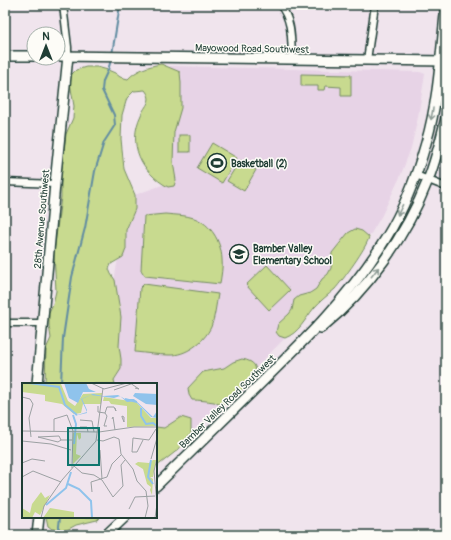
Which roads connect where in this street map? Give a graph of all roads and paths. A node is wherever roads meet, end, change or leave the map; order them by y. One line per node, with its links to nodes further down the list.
1 (63, 5): 7 (street)
2 (280, 5): 8 (street)
3 (375, 5): 9 (street)
4 (446, 5): 10 (main road, Bamber Valley Road Southwest)
5 (5, 56): 6 (main road)
6 (26, 56)
7 (68, 56): 8 (main road, Mayowood Road Southwest); 15 (main road, 28th Avenue Southwest)
8 (292, 60): 9 (main road, Mayowood Road Southwest)
9 (367, 60): 10 (main road, Mayowood Road Southwest)
10 (443, 61): 12 (main road, Bamber Valley Road Southwest, one-way to 12)
11 (446, 118): 13 (main road, Bamber Valley Road Southwest)
12 (416, 175): 13 (street); 19 (main road, Bamber Valley Road Southwest, one-way to 19)
13 (428, 180): 16 (street); 19 (main road, Bamber Valley Road Southwest, one-way to 13)
14 (5, 182): 15 (street)
15 (55, 184): 18 (main road, 28th Avenue Southwest)
16 (446, 187)
17 (5, 323): 18 (street)
18 (43, 323): 20 (main road, 28th Avenue Southwest)
19 (295, 349): 21 (main road, Bamber Valley Road Southwest)
20 (37, 383)
21 (157, 485)
22 (39, 518): 24 (main road)
23 (123, 518): 25 (main road)
24 (37, 535)
25 (106, 535)

